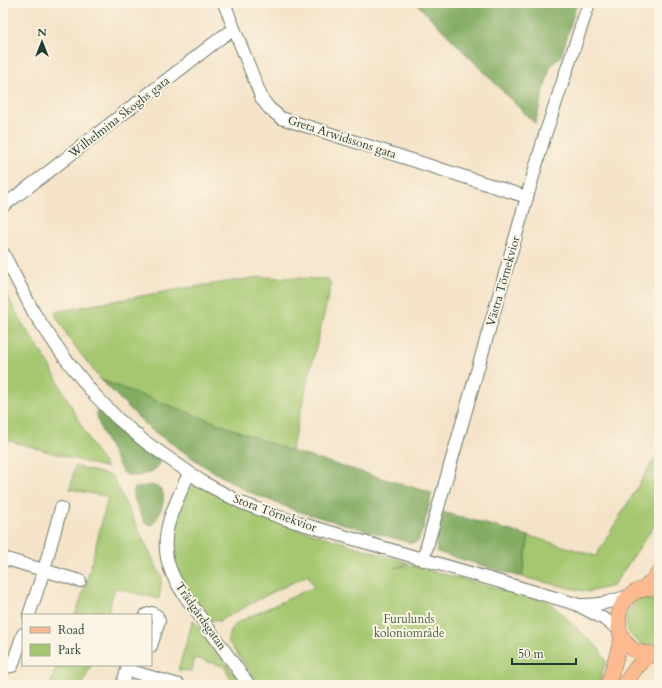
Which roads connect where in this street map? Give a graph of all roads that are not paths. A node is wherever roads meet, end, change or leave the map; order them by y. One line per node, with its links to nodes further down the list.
1 (224, 3): 3 (street, Greta Arwidssons gata)
2 (589, 3): 4 (street, Västra Törnekvior)
3 (234, 30): 4 (street, Greta Arwidssons gata); 5 (street, Wilhelmina Skoghs gata)
4 (527, 197): 10 (street, Västra Törnekvior)
5 (3, 206)
6 (3, 253): 7 (street, Stora Törnekvior)
7 (189, 473): 10 (street, Stora Törnekvior); 27 (street, Trädgårdsgatan)
8 (61, 508): 11 (street)
9 (3, 558): 11 (street)
10 (423, 560): 15 (street, Stora Törnekvior)
11 (44, 570): 13 (street); 16 (street)
12 (659, 573): 14 (main road)
13 (80, 581)
14 (645, 591): 15 (street); 18 (main road)
15 (576, 604): 18 (street)
16 (29, 614)
17 (149, 614): 20 (street)
18 (620, 633): 21 (main road); 28 (main road)
19 (22, 637): 22 (street)
20 (152, 643)
21 (654, 654): 29 (main road)
22 (3, 667)
23 (128, 668): 24 (street); 25 (street)
24 (144, 670): 26 (street)
25 (122, 685)
26 (179, 685)
27 (249, 685)
28 (608, 685)
29 (624, 685)

